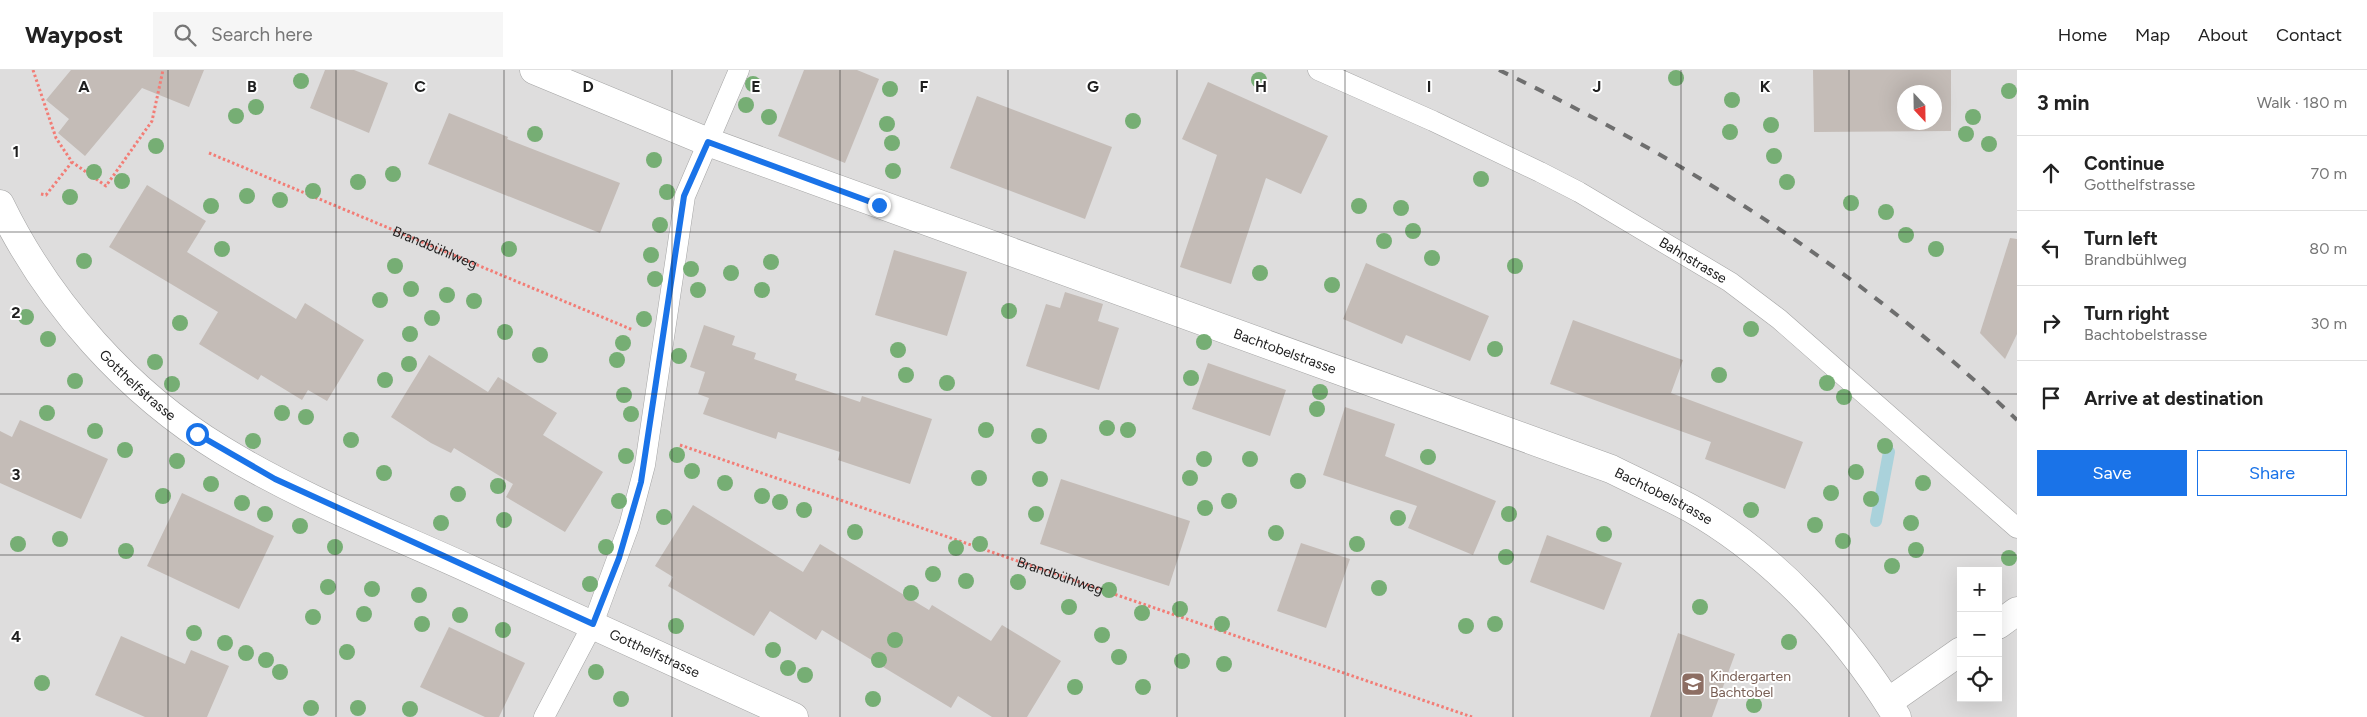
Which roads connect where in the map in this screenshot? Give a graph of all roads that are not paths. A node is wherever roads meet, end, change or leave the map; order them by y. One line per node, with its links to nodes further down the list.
1 (534, 70): 4 (street, Bachtobelstrasse)
2 (738, 70): 4 (lane)
3 (1318, 70): 6 (lane, Bahnstrasse)
4 (708, 142): 9 (lane); 11 (street, Bachtobelstrasse)
5 (0, 204): 9 (street, Gotthelfstrasse)
6 (2017, 528)
7 (2017, 611): 8 (street)
8 (2002, 621)
9 (593, 624): 12 (lane); 13 (street, Gotthelfstrasse)
10 (1957, 654): 11 (street, Bachtobelstrasse)
11 (1892, 709)
12 (544, 717)
13 (794, 717)

